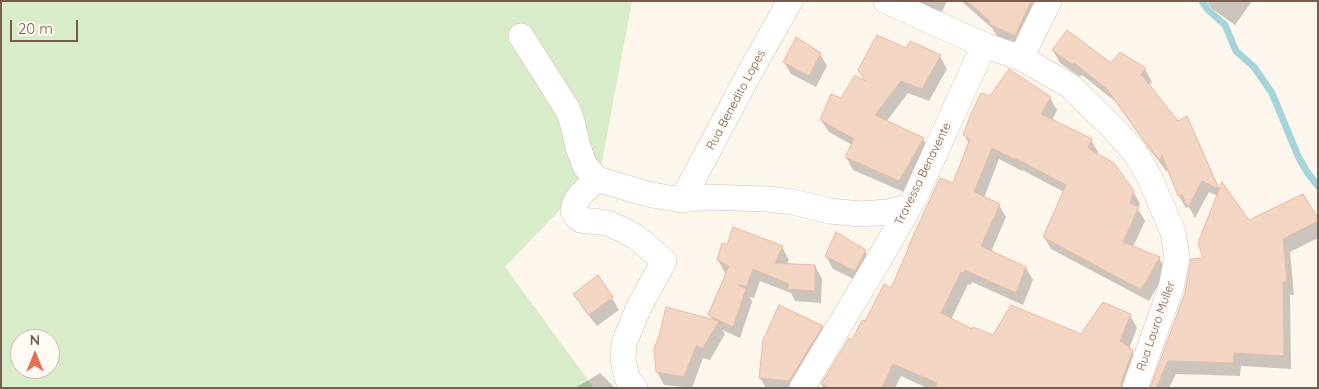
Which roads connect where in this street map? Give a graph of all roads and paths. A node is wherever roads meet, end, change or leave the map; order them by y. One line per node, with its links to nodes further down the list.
1 (790, 1): 8 (street, Rua Benedito Lopes)
2 (886, 1): 5 (street)
3 (1049, 1): 6 (street)
4 (521, 36): 7 (street)
5 (984, 45): 6 (street); 9 (street, Travessa Benavente)
6 (1020, 58): 12 (street, Rua Lauro Muller)
7 (597, 178): 8 (street); 10 (street)
8 (682, 200): 9 (street)
9 (910, 206): 11 (street, Travessa Benavente)
10 (635, 388)
11 (802, 388)
12 (1135, 388)

